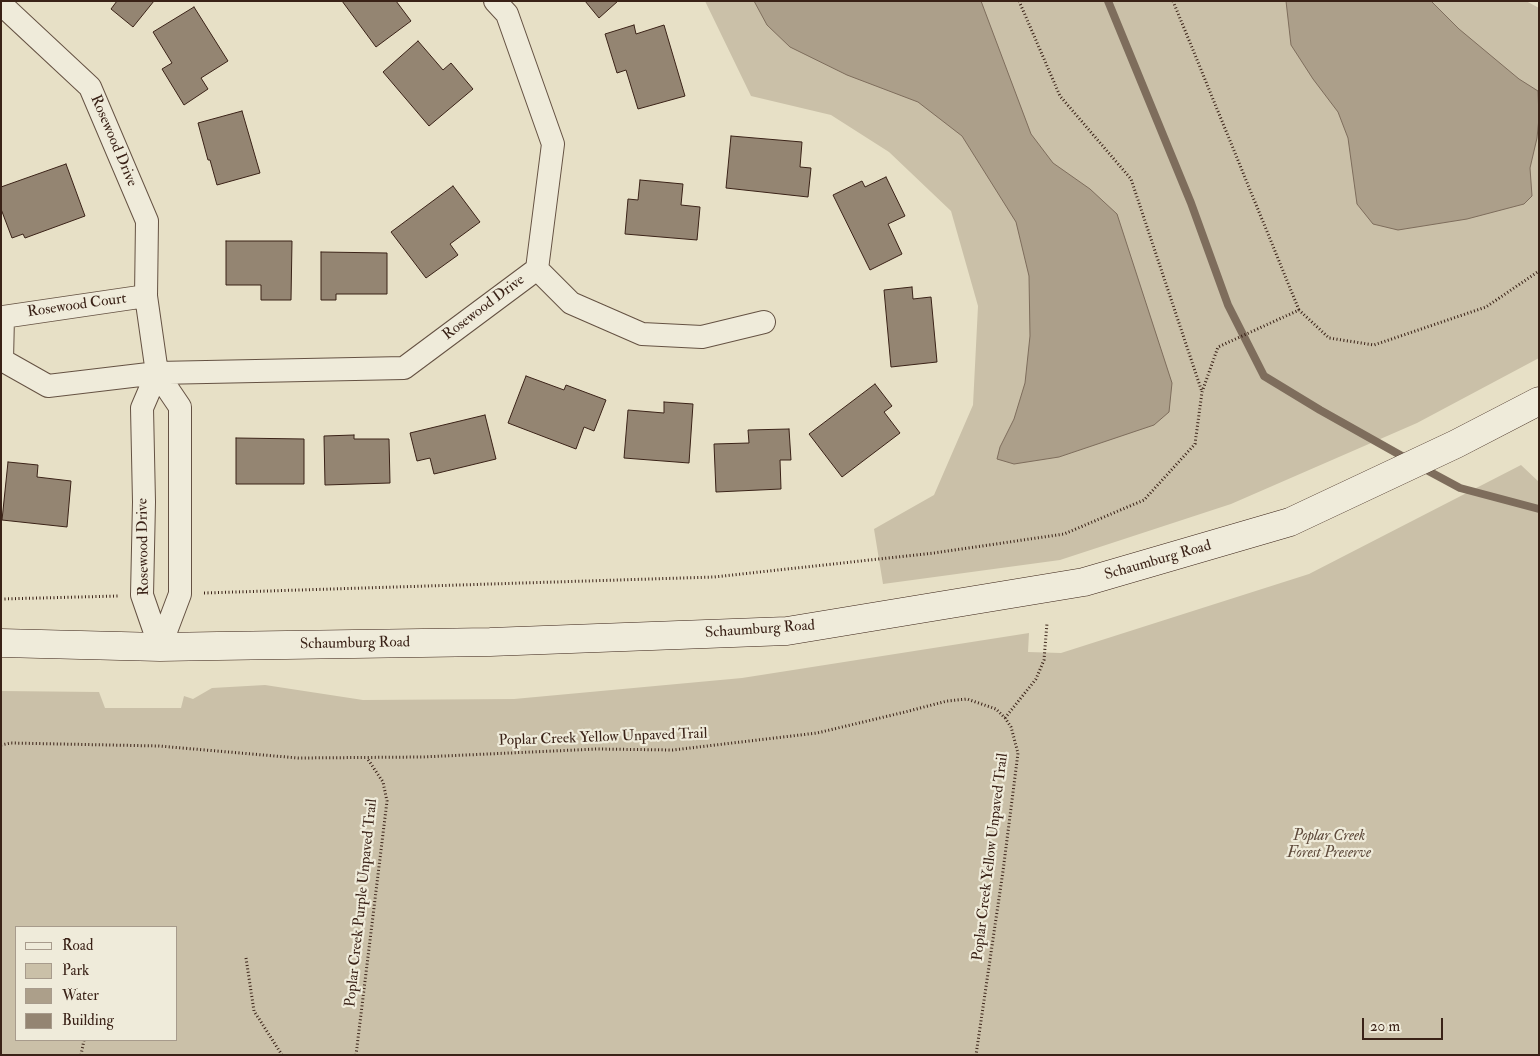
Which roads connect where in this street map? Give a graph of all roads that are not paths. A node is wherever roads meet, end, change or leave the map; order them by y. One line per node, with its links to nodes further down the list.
1 (495, 1): 3 (street, Rosewood Drive)
2 (1, 4): 4 (street, Rosewood Drive)
3 (537, 269): 5 (street); 6 (street, Rosewood Drive)
4 (146, 296): 6 (street, Rosewood Drive); 6 (street, Rosewood Court)
5 (764, 322)
6 (157, 373): 9 (street, Rosewood Drive); 9 (street, Rosewood Drive)
7 (1539, 401): 9 (main road, Schaumburg Road)
8 (1, 643): 9 (main road, Schaumburg Road)
9 (160, 647)

